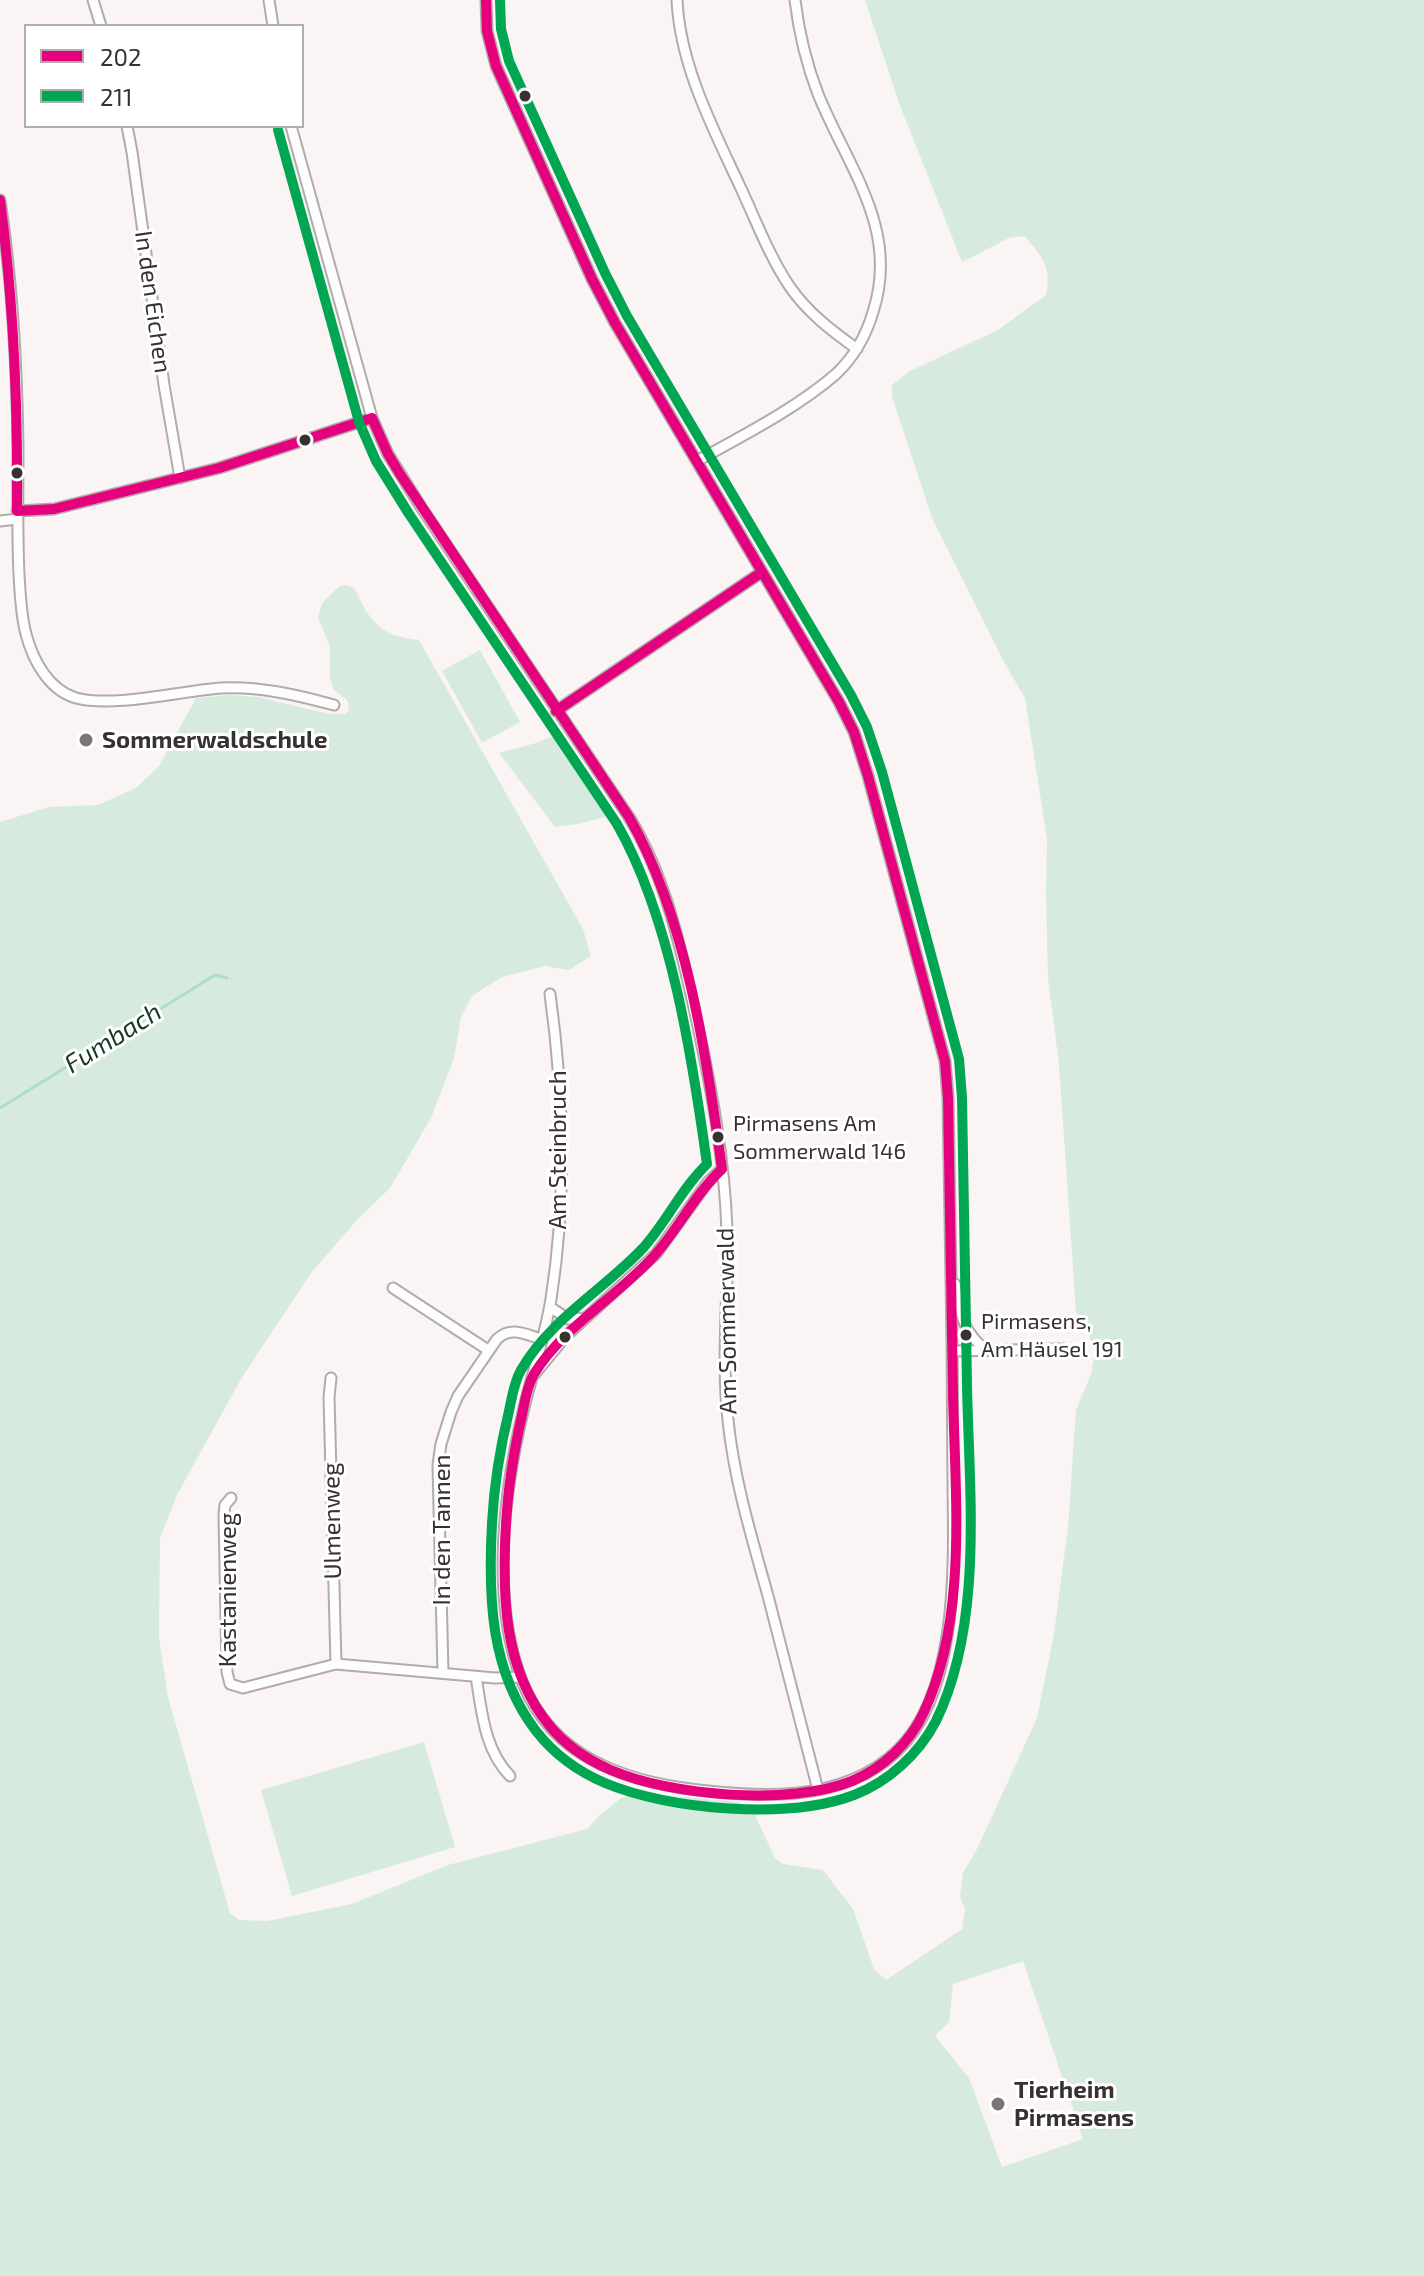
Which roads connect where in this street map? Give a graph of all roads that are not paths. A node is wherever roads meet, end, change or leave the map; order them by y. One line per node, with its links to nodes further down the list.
1 (93, 0): 6 (street)
2 (269, 0): 7 (street)
3 (486, 0): 13 (street)
4 (677, 0): 11 (street)
5 (795, 0): 11 (street)
6 (100, 24)
7 (273, 24)
8 (127, 128): 14 (street, In den Eichen)
9 (292, 128): 12 (street, Am Sommerwald)
10 (0, 200): 15 (street)
11 (857, 349): 13 (street)
12 (372, 418): 14 (street); 19 (street, Am Sommerwald)
13 (697, 461): 17 (street)
14 (180, 478): 15 (street)
15 (17, 515): 16 (street); 18 (street)
16 (0, 521)
17 (762, 572): 19 (street); 22 (street)
18 (334, 705)
19 (556, 711): 21 (street, Am Sommerwald)
20 (550, 994): 24 (street, Am Steinbruch)
21 (722, 1169): 25 (street); 39 (street, Am Sommerwald)
22 (951, 1260): 29 (street); 30 (street, Am Steinbruch)
23 (393, 1288): 28 (street)
24 (550, 1307): 25 (street); 26 (street, Am Steinbruch)
25 (585, 1318): 32 (street)
26 (541, 1339): 28 (street, In den Tannen); 32 (street, Am Steinbruch)
27 (1064, 1349): 29 (street)
28 (488, 1350): 35 (street, In den Tannen)
29 (986, 1350): 30 (street)
30 (952, 1351): 39 (street, Am Steinbruch)
31 (331, 1378): 34 (street, Ulmenweg)
32 (531, 1380): 37 (street, Am Steinbruch)
33 (231, 1498): 34 (street, Kastanienweg)
34 (336, 1664): 35 (street)
35 (443, 1673): 36 (street)
36 (476, 1677): 37 (street); 38 (street)
37 (520, 1677): 39 (street, Am Steinbruch)
38 (510, 1776)
39 (818, 1790)

